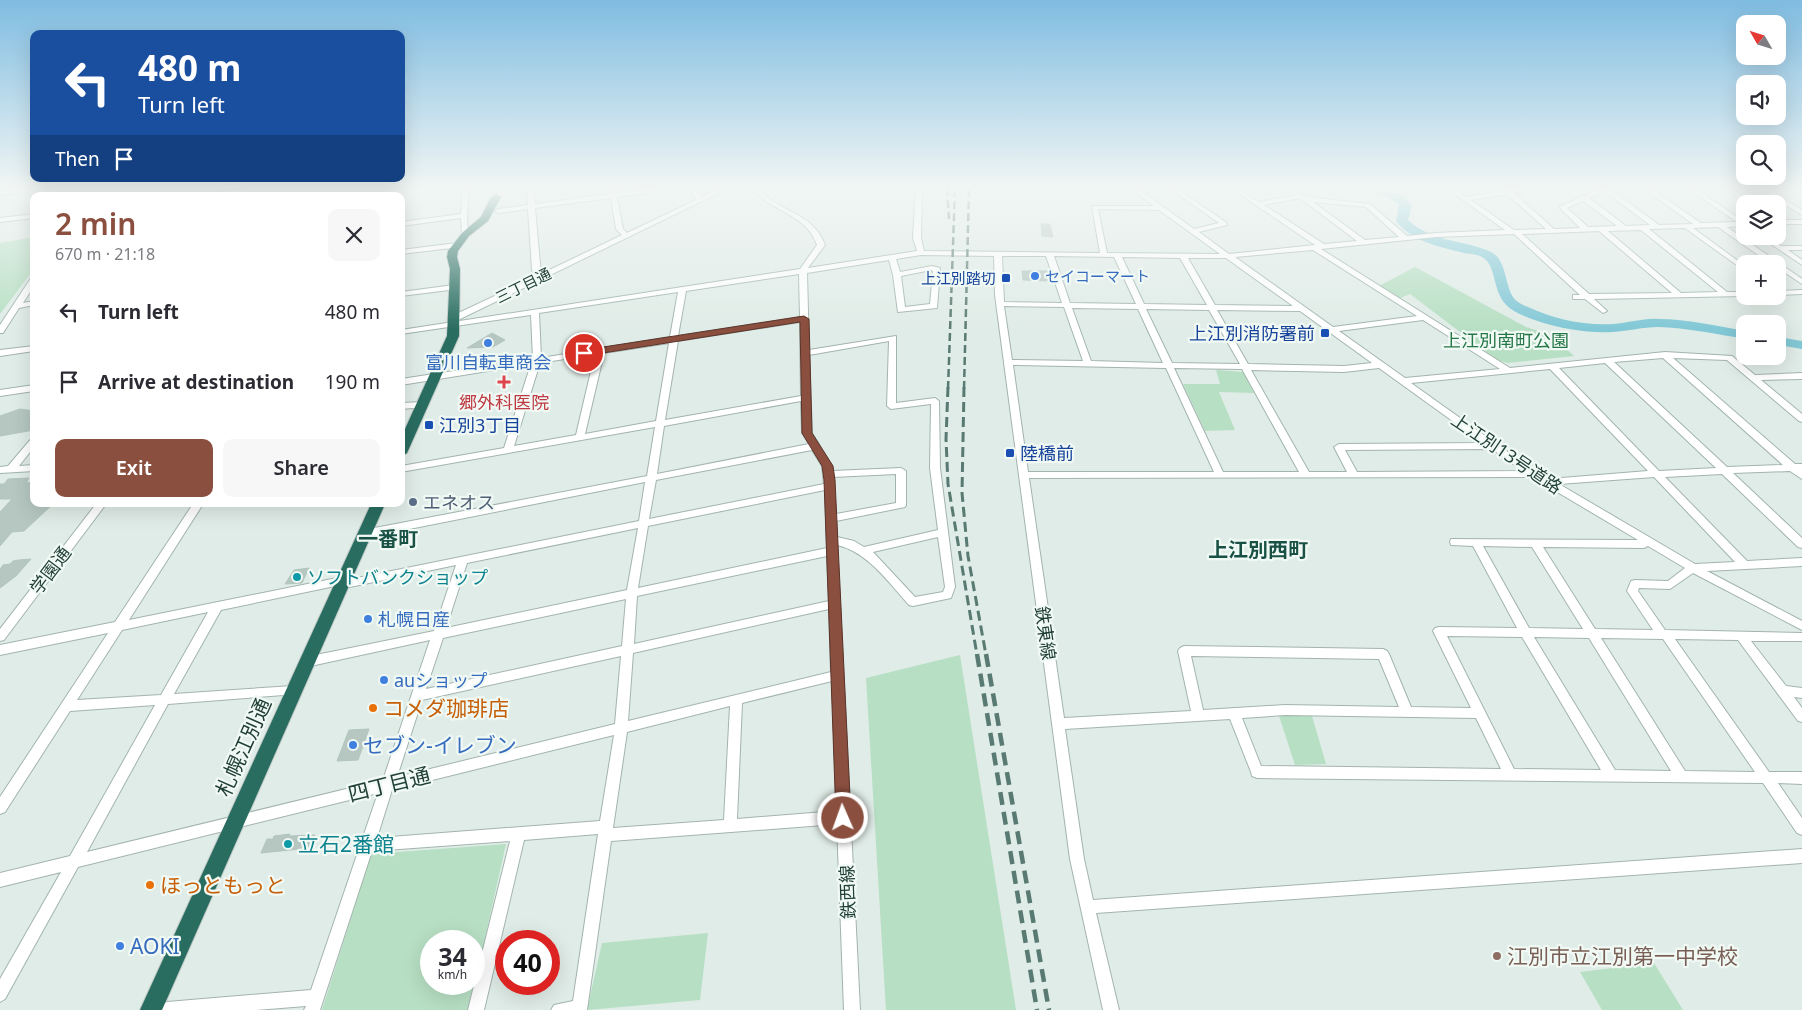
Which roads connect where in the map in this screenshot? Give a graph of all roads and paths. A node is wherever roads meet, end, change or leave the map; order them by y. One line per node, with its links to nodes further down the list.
1 (465, 235): 20 (highway)
2 (475, 235): 37 (highway)
3 (533, 235): 41 (street)
4 (818, 235): 39 (street)
5 (917, 235): 26 (street)
6 (1100, 235): 29 (street)
7 (1199, 235): 33 (street, 上江別13号道路)
8 (1302, 235): 22 (street)
9 (1353, 235): 19 (street)
10 (1405, 235): 18 (street)
11 (1435, 235): 18 (street)
12 (1518, 235): 51 (street)
13 (1607, 235): 52 (street)
14 (1651, 235): 49 (street)
15 (1699, 235): 35 (street)
16 (1736, 235): 31 (street)
17 (626, 236): 41 (street, 三丁目通)
18 (1408, 238): 19 (street)
19 (1364, 243): 22 (street)
20 (457, 245): 25 (street); 37 (highway)
21 (1776, 245): 23 (street)
22 (1319, 247): 33 (street); 63 (street)
23 (1780, 248): 24 (street); 36 (street)
24 (1802, 248)
25 (405, 252)
26 (921, 253): 27 (street); 34 (street)
27 (998, 253): 28 (street); 55 (street, 鉄東線)
28 (1049, 254): 29 (street); 56 (street)
29 (1104, 254): 30 (street)
30 (1117, 255): 32 (street); 58 (street)
31 (1764, 255)
32 (1183, 256): 33 (street); 59 (street)
33 (1227, 256): 60 (street, 上江別13号道路)
34 (892, 258): 39 (street); 40 (street)
35 (1736, 262)
36 (1802, 263)
37 (456, 269): 44 (highway)
38 (1786, 270): 42 (street)
39 (803, 271): 45 (street); 64 (street, 鉄西線)
40 (897, 275): 40 (street)
41 (540, 277): 65 (street, 三丁目通)
42 (1802, 282)
43 (30, 286): 57 (street)
44 (454, 287): 47 (street); 65 (highway)
45 (682, 290): 62 (street); 69 (street)
46 (1802, 292): 48 (street)
47 (405, 293)
48 (1786, 293)
49 (1725, 294): 50 (street); 52 (street)
50 (1736, 294)
51 (1587, 296): 52 (street); 53 (street); 61 (street)
52 (1680, 296)
53 (1576, 297)
54 (30, 304): 57 (street)
55 (1000, 304): 56 (street); 77 (street, 鉄東線)
56 (1068, 305): 58 (street); 78 (street)
57 (17, 306): 67 (street)
58 (1140, 306): 59 (street); 79 (street)
59 (1213, 308): 60 (street); 82 (street)
60 (1302, 310): 66 (street, 上江別13号道路)
61 (1603, 311)
62 (535, 312): 65 (street); 75 (street)
63 (1425, 317): 66 (street); 83 (street)
64 (804, 319): 69 (street); 73 (street, 鉄西線)
65 (455, 321): 68 (street, 三丁目通); 84 (highway)
66 (1330, 330): 80 (street, 上江別13号道路)
67 (0, 331)
68 (405, 331)
69 (674, 339): 71 (street); 95 (street)
70 (30, 349): 72 (street)
71 (600, 350): 75 (street); 96 (street)
72 (0, 353)
73 (805, 353): 91 (street, 鉄西線); 122 (street)
74 (1665, 355): 76 (street); 86 (street); 104 (street)
75 (537, 360): 84 (street); 101 (street)
76 (1607, 360): 81 (street); 106 (street)
77 (1009, 362): 78 (street); 109 (street, 鉄東線)
78 (1088, 364): 79 (street)
79 (1168, 365): 82 (street); 110 (street)
80 (1380, 365): 82 (street); 88 (street, 上江別13号道路)
81 (1552, 366): 83 (street); 108 (street)
82 (1246, 367): 111 (street)
83 (1508, 370): 88 (street)
84 (436, 376): 87 (street); 92 (highway)
85 (1802, 376): 86 (street)
86 (1753, 378): 94 (street)
87 (405, 381)
88 (1402, 381): 100 (street, 上江別13号道路)
89 (30, 389): 90 (street)
90 (0, 393)
91 (806, 398): 95 (street); 99 (street, 鉄西線)
92 (422, 405): 93 (street); 97 (highway)
93 (405, 406)
94 (1802, 418)
95 (660, 423): 96 (street); 114 (street)
96 (580, 437): 101 (street)
97 (405, 444)
98 (30, 446): 105 (street)
99 (815, 446): 114 (street); 115 (street, 鉄西線)
100 (1494, 446): 107 (street, 上江別13号道路); 112 (street)
101 (508, 450): 103 (street)
102 (30, 468): 105 (street)
103 (405, 468)
104 (1797, 468): 106 (street); 113 (street)
105 (5, 470)
106 (1725, 471): 108 (street); 128 (street)
107 (1533, 474): 112 (street); 116 (street, 上江別13号道路)
108 (1655, 474): 116 (street); 133 (street)
109 (1024, 475): 110 (street); 164 (street, 鉄東線)
110 (1220, 475): 111 (street)
111 (1306, 475): 112 (street)
112 (1354, 475)
113 (1802, 476)
114 (651, 478): 121 (street); 123 (street)
115 (829, 480): 120 (street, 鉄西線); 120 (street); 121 (street)
116 (1548, 482): 126 (street, 上江別13号道路)
117 (99, 507): 146 (street, 学園通)
118 (198, 507): 139 (street)
119 (377, 507): 123 (highway, 札幌江別通)
120 (831, 518): 129 (street, 鉄西線)
121 (643, 525): 131 (street); 136 (street)
122 (943, 532): 130 (street); 130 (street)
123 (364, 534): 135 (highway, 札幌江別通)
124 (1455, 542): 125 (street)
125 (1476, 542): 127 (street); 141 (street)
126 (1649, 542): 127 (street); 134 (street, 上江別13号道路)
127 (1535, 543): 142 (street)
128 (1802, 544)
129 (832, 545): 130 (street); 136 (street); 137 (street, 鉄西線)
130 (863, 551)
131 (463, 560): 135 (street); 143 (street)
132 (1802, 562): 133 (street)
133 (1744, 565): 134 (street)
134 (1693, 568): 140 (street, 上江別13号道路); 144 (street)
135 (341, 583): 138 (street); 150 (highway, 札幌江別通)
136 (632, 594): 143 (street); 148 (street)
137 (834, 604): 148 (street); 151 (street, 鉄西線)
138 (217, 606): 139 (street); 156 (street)
139 (120, 626): 149 (street); 158 (street)
140 (1802, 626)
141 (1526, 633): 142 (street); 161 (street); 167 (street)
142 (1591, 634): 144 (street); 168 (street)
143 (438, 635): 150 (street); 155 (street)
144 (1664, 635): 145 (street); 169 (street)
145 (1741, 636): 147 (street); 153 (street)
146 (0, 637)
147 (1802, 637)
148 (627, 649): 155 (street); 165 (street)
149 (0, 650)
150 (306, 662): 152 (highway, 札幌江別通)
151 (837, 675): 157 (street, 四丁目通); 173 (street, 鉄西線)
152 (293, 691): 156 (street); 174 (highway, 札幌江別通)
153 (1783, 691): 154 (street); 163 (street)
154 (1802, 693)
155 (418, 696): 171 (street)
156 (165, 699): 158 (street); 181 (street)
157 (736, 700): 165 (street, 四丁目通); 175 (street)
158 (67, 706): 172 (street)
159 (1407, 712): 160 (street); 161 (street); 162 (street)
160 (1234, 713): 162 (street); 166 (street)
161 (1478, 713): 166 (street)
162 (1198, 716): 164 (street)
163 (1802, 717)
164 (1059, 724): 183 (street, 鉄東線)
165 (621, 728): 171 (street, 四丁目通); 177 (street)
166 (1510, 775): 167 (street)
167 (1610, 776): 168 (street)
168 (1682, 777): 169 (street)
169 (1766, 778): 170 (street); 176 (street)
170 (1802, 778)
171 (388, 785): 174 (street, 四丁目通); 179 (street)
172 (0, 808)
173 (843, 818): 175 (street); 191 (street, 鉄西線)
174 (235, 822): 181 (street, 四丁目通); 187 (highway, 札幌江別通)
175 (730, 826): 177 (street)
176 (1802, 829)
177 (606, 831): 178 (street); 186 (street)
178 (518, 834): 179 (street); 189 (street)
179 (368, 845): 185 (street)
180 (1802, 856): 183 (street)
181 (75, 862): 182 (street, 四丁目通); 184 (street)
182 (0, 880)
183 (1088, 908): 192 (street, 鉄東線)
184 (0, 994)
185 (314, 1003): 188 (street)
186 (580, 1009): 190 (street)
187 (151, 1010)
188 (167, 1010)
189 (476, 1010)
190 (559, 1010)
191 (852, 1010)
192 (1112, 1010)

